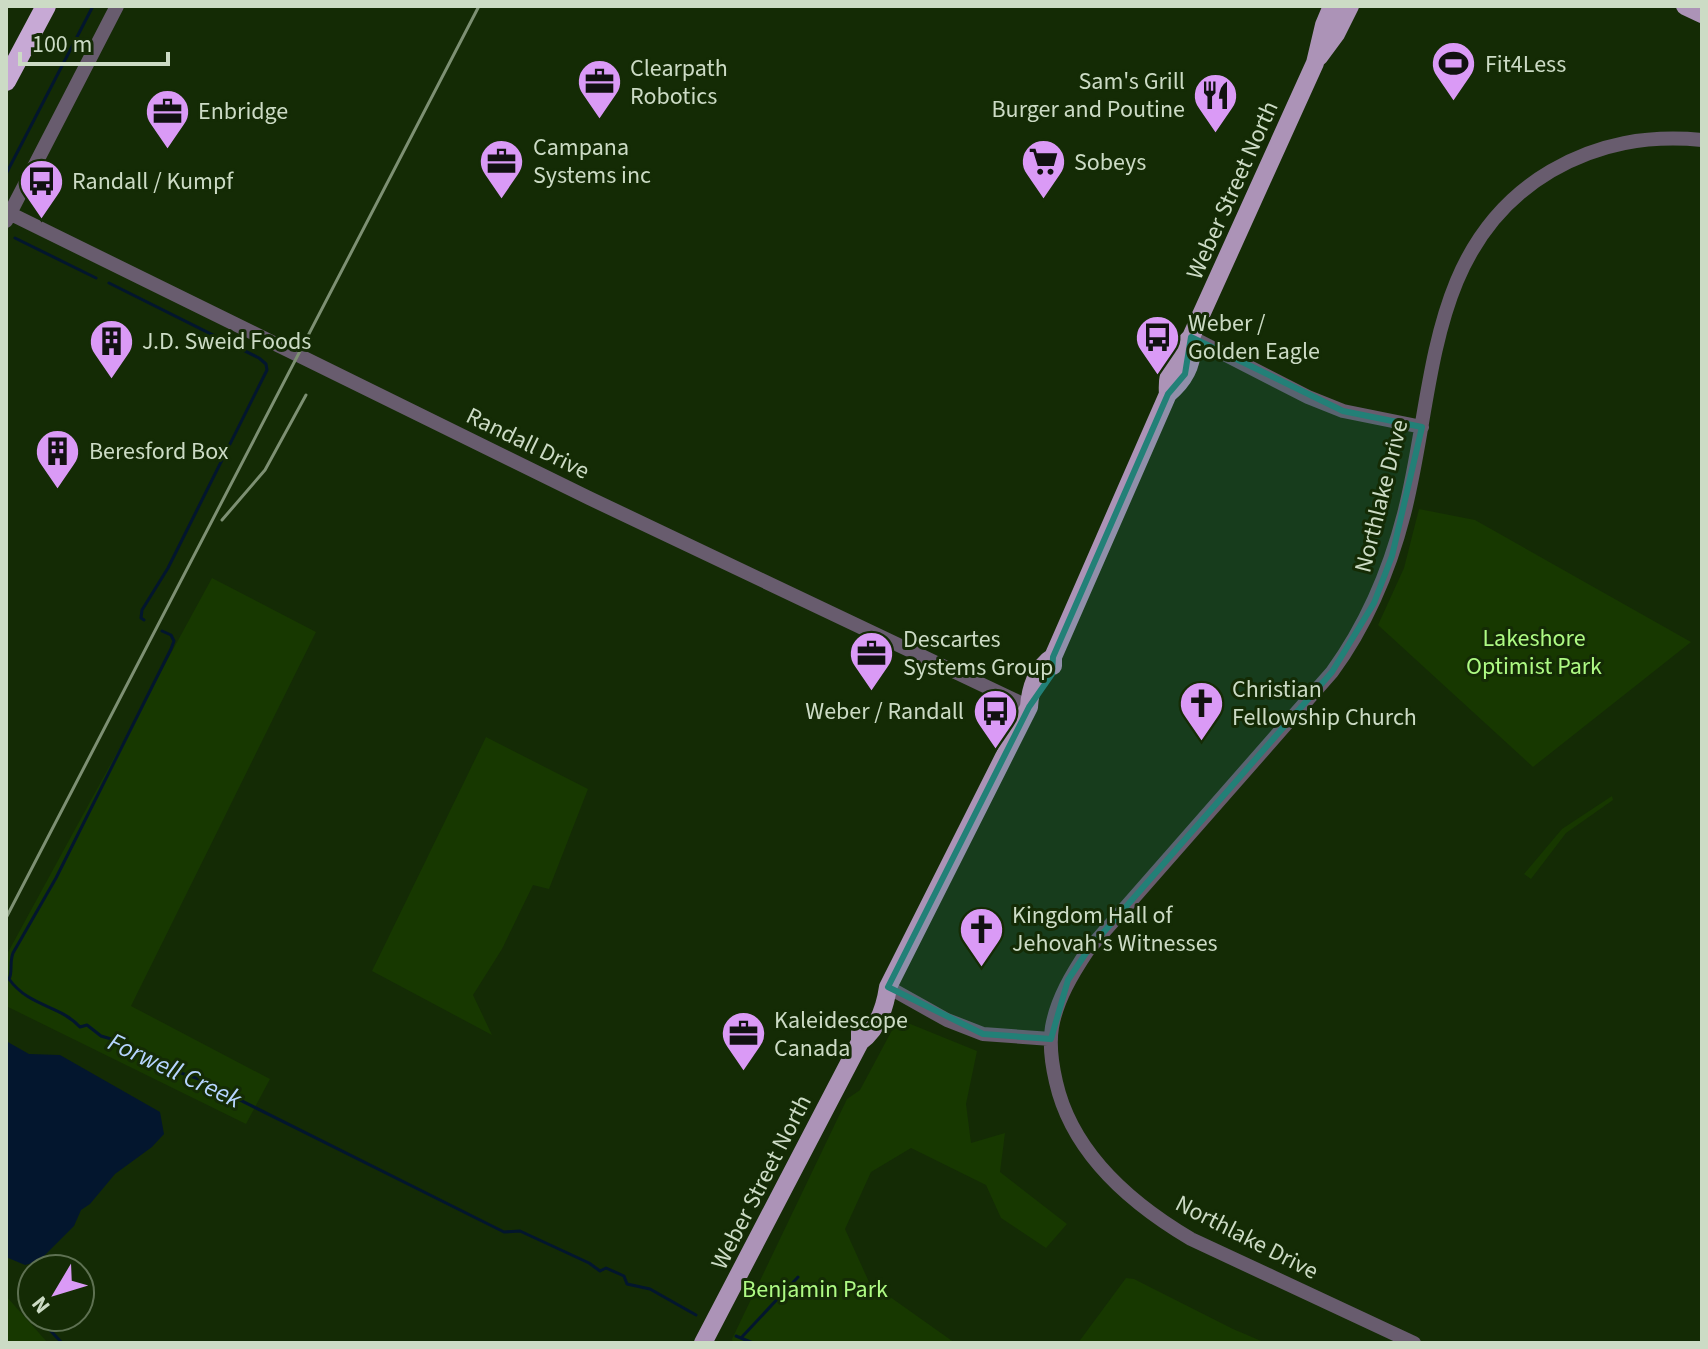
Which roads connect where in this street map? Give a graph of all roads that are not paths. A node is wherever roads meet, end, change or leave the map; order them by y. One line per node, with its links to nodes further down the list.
1 (46, 6): 8 (highway)
2 (117, 6): 10 (street)
3 (1332, 6): 7 (main road, Weber Street North)
4 (1350, 6): 7 (main road, Weber Street North)
5 (1685, 6): 6 (main road)
6 (1702, 14)
7 (1315, 63): 11 (main road, Weber Street North)
8 (6, 81)
9 (1702, 140): 12 (street, Northlake Drive)
10 (8, 218): 13 (street, Randall Drive)
11 (1191, 337): 12 (street); 13 (main road, Weber Street North)
12 (1422, 427): 15 (street, Northlake Drive)
13 (1029, 707): 14 (main road, Weber Street North)
14 (888, 987): 15 (street); 16 (main road, Weber Street North)
15 (1051, 1039): 17 (street, Northlake Drive)
16 (703, 1343)
17 (1414, 1343)

